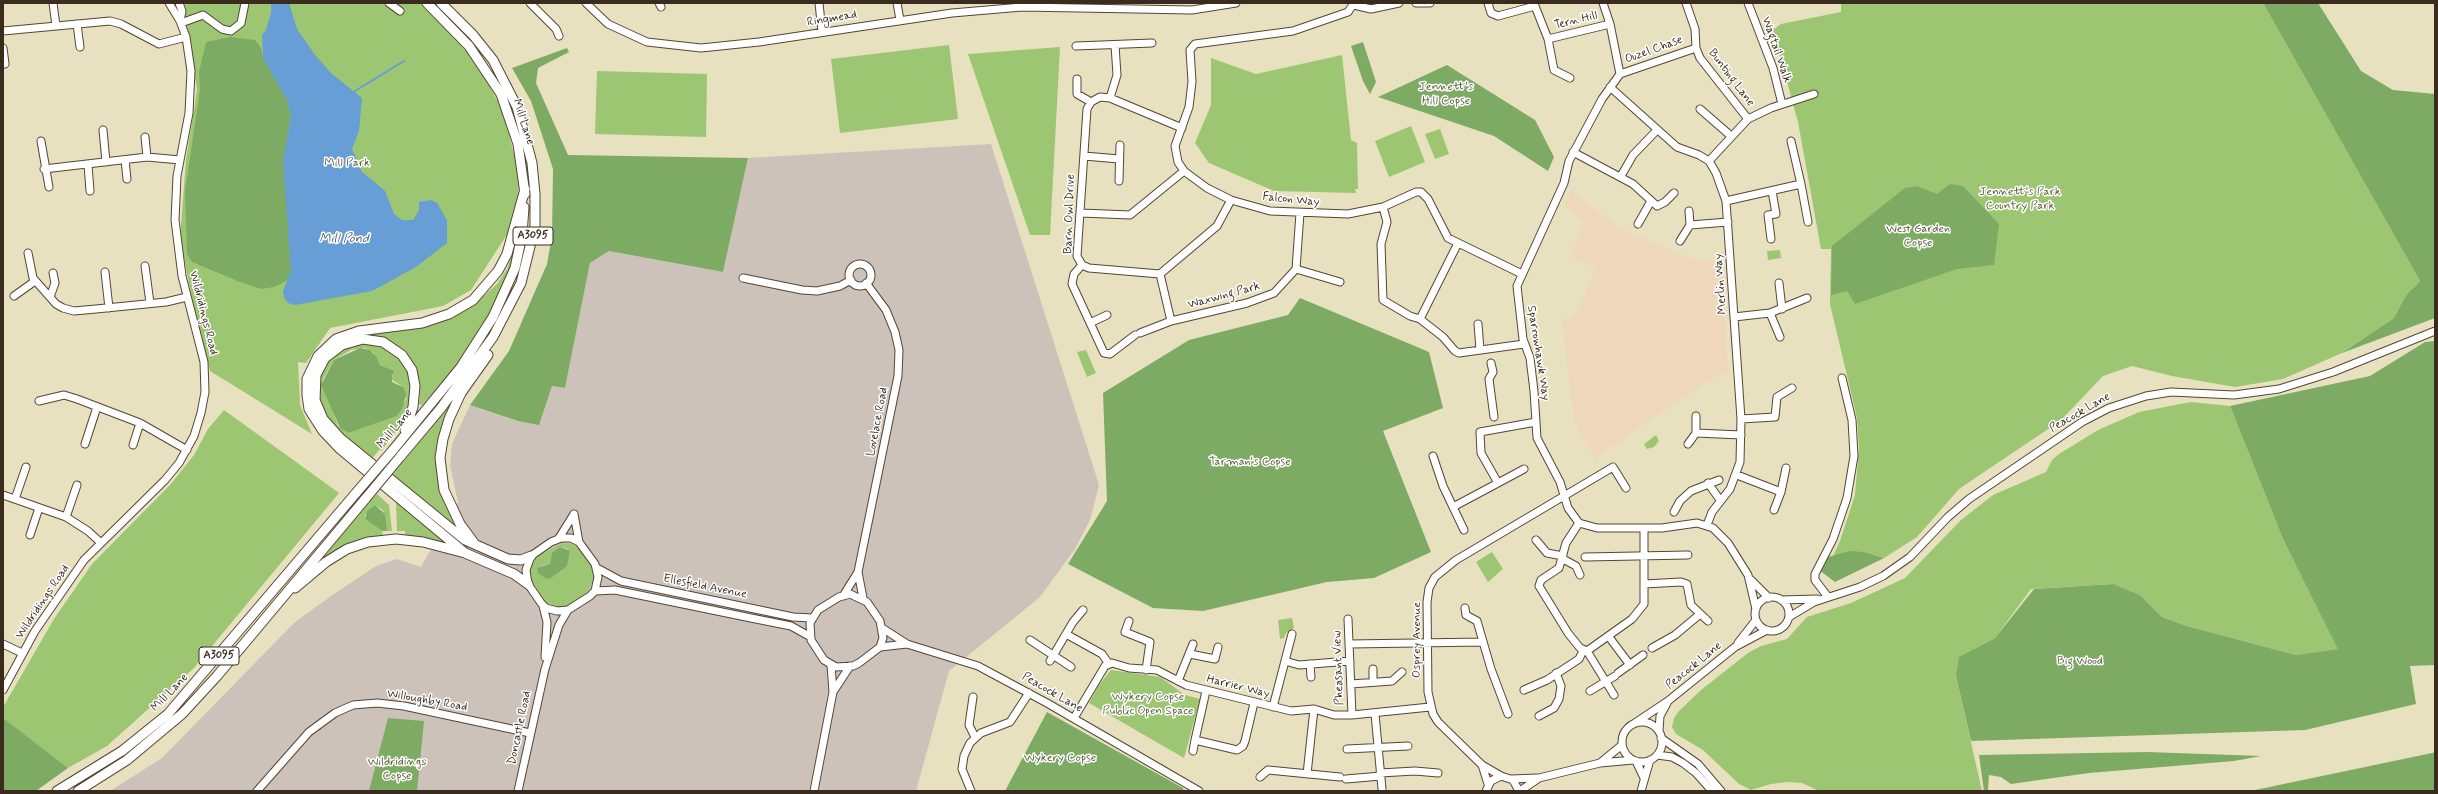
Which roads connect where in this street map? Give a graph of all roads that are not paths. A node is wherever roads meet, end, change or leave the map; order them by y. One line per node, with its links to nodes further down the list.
1 (53, 3): 29 (street)
2 (169, 3): 26 (street, Wildridings Road)
3 (179, 3): 26 (street, Wildridings Road)
4 (245, 3): 26 (street)
5 (389, 3): 24 (street)
6 (426, 3): 76 (main road, Mill Lane / A3095)
7 (442, 3): 106 (main road, Mill Lane / A3095)
8 (530, 3): 32 (street)
9 (598, 3): 22 (street)
10 (819, 3): 31 (street)
11 (897, 3): 25 (street)
12 (1236, 3): 23 (street, Ringmead)
13 (1397, 3): 20 (street)
14 (1416, 3): 15 (street)
15 (1430, 3)
16 (1488, 3): 34 (street)
17 (1603, 3): 28 (street)
18 (1686, 3): 40 (street, Bunting Lane)
19 (1748, 3): 49 (street, Wagtail Walk)
20 (1354, 4): 52 (street)
21 (1022, 5): 23 (street, Ringmead); 25 (street, Ringmead)
22 (589, 6): 31 (street, Ringmead)
23 (1144, 6)
24 (400, 12)
25 (900, 20): 31 (street, Ringmead)
26 (180, 22): 33 (street, Wildridings Road)
27 (77, 24): 29 (street); 33 (street); 38 (street)
28 (1610, 24): 34 (street, Tern Hill); 42 (street)
29 (56, 26): 30 (street)
30 (3, 31)
31 (822, 32)
32 (559, 36)
33 (186, 37): 65 (street, Wildridings Road)
34 (1548, 40): 43 (street)
35 (1152, 43): 36 (street)
36 (1115, 45): 37 (street); 47 (street)
37 (1076, 46)
38 (80, 47)
39 (3, 48): 41 (street)
40 (1696, 48): 42 (street, Ouzel Chase); 51 (street, Bunting Lane)
41 (5, 64)
42 (1620, 74): 45 (street, Sparrowhawk Way)
43 (1570, 78)
44 (1077, 79): 48 (street)
45 (1610, 87): 54 (street); 60 (street, Sparrowhawk Way)
46 (1814, 94): 49 (street)
47 (1110, 98): 48 (street); 52 (street)
48 (1091, 102): 61 (street, Barn Owl Drive)
49 (1782, 104): 51 (street)
50 (1700, 109): 55 (street)
51 (1748, 119): 55 (street)
52 (1182, 128): 70 (street)
53 (103, 130): 66 (street)
54 (1656, 131): 67 (street); 71 (street)
55 (1731, 136): 67 (street)
56 (145, 137): 62 (street)
57 (41, 141): 69 (street)
58 (1791, 141): 74 (street)
59 (1120, 146): 63 (street)
60 (1573, 152): 71 (street); 101 (street, Sparrowhawk Way)
61 (1084, 156): 63 (street); 85 (street, Barn Owl Drive)
62 (147, 157): 64 (street); 65 (street)
63 (1119, 159): 73 (street)
64 (126, 160): 66 (street); 72 (street)
65 (180, 160): 111 (street, Wildridings Road)
66 (106, 162): 68 (street)
67 (1709, 162): 82 (street, Merlin Way)
68 (88, 165): 69 (street); 77 (street)
69 (44, 169): 75 (street)
70 (1184, 171): 80 (street, Falcon Way); 85 (street)
71 (1621, 176): 81 (street)
72 (127, 179)
73 (1120, 181)
74 (1798, 185): 78 (street); 88 (street)
75 (49, 187)
76 (525, 189): 143 (main road, Mill Lane / A3095); 174 (main road, A3095)
77 (90, 191)
78 (1772, 191): 82 (street); 91 (street)
79 (1674, 193): 81 (street)
80 (1231, 200): 86 (street, Falcon Way); 100 (street)
81 (1651, 201): 89 (street)
82 (1726, 201): 87 (street, Merlin Way)
83 (1383, 206): 86 (street, Falcon Way); 93 (street, Falcon Way); 119 (street)
84 (1689, 211): 90 (street)
85 (1080, 212): 95 (street, Barn Owl Drive)
86 (1300, 214): 97 (street)
87 (1728, 222): 90 (street); 118 (street, Merlin Way)
88 (1808, 222)
89 (1638, 224)
90 (1690, 225): 92 (street)
91 (1771, 239)
92 (1680, 241)
93 (1457, 245): 101 (street, Falcon Way); 119 (street)
94 (28, 253): 103 (street)
95 (1082, 265): 100 (street, Barn Owl Drive); 121 (street)
96 (145, 266): 113 (street)
97 (1296, 269): 105 (street); 120 (street, Waxwing Park)
98 (104, 272): 114 (street)
99 (53, 273): 110 (street)
100 (1160, 274): 120 (street)
101 (1522, 274): 125 (street, Sparrowhawk Way)
102 (743, 278): 104 (street)
103 (35, 280): 109 (street); 110 (street)
104 (851, 280): 107 (street); 107 (street)
105 (1340, 282)
106 (521, 283): 143 (main road, Mill Lane / A3095); 173 (main road, A3095)
107 (866, 283): 181 (street, Lovelace Road)
108 (1779, 283): 115 (street)
109 (14, 296)
110 (50, 297): 114 (street)
111 (187, 297): 113 (street); 142 (street, Wildridings Road)
112 (1807, 298): 115 (street)
113 (150, 303): 114 (street)
114 (109, 308)
115 (1782, 308): 116 (street)
116 (1770, 313): 118 (street); 124 (street)
117 (1107, 315): 121 (street)
118 (1734, 317): 133 (street, Merlin Way)
119 (1420, 318): 126 (street)
120 (1171, 321): 121 (street, Waxwing Park)
121 (1090, 323)
122 (1478, 324): 126 (street)
123 (2435, 331): 190 (street, Peacock Lane)
124 (1780, 337)
125 (1524, 344): 126 (street); 134 (street, Sparrowhawk Way)
126 (1480, 350)
127 (1491, 363): 136 (street)
128 (1842, 378): 190 (street)
129 (1792, 388): 133 (street)
130 (39, 401): 131 (street)
131 (97, 407): 135 (street); 139 (street)
132 (1696, 416): 137 (street)
133 (1741, 419): 138 (street, Merlin Way)
134 (1536, 422): 136 (street); 156 (street, Sparrowhawk Way)
135 (140, 423): 141 (street); 142 (street)
136 (1494, 423): 150 (street)
137 (1696, 433): 138 (street); 140 (street)
138 (1742, 435): 148 (street, Merlin Way)
139 (85, 444)
140 (1688, 444)
141 (133, 445)
142 (187, 450): 171 (street, Wildridings Road)
143 (396, 451): 173 (main road, A3095); 192 (main road, Mill Lane / A3095, bridge); 288 (main road, Mill Lane / A3095, bridge)
144 (1434, 456): 159 (street)
145 (26, 468): 157 (street)
146 (1786, 468): 154 (street)
147 (1524, 469): 150 (street)
148 (1737, 475): 154 (street); 158 (street, Merlin Way)
149 (1719, 480): 151 (street)
150 (1498, 483): 159 (street)
151 (1708, 483): 158 (street); 162 (street)
152 (77, 485): 163 (street)
153 (1626, 488): 156 (street, Osprey Avenue)
154 (1781, 492): 161 (street)
155 (3, 494): 157 (street)
156 (1565, 496): 164 (street, Sparrowhawk Way); 212 (street, Osprey Avenue)
157 (15, 499): 160 (street)
158 (1720, 500): 165 (street, Merlin Way)
159 (1453, 507): 167 (street)
160 (39, 508): 163 (street); 168 (street)
161 (1774, 510)
162 (1674, 512)
163 (66, 518): 171 (street)
164 (1579, 523): 166 (street); 179 (street)
165 (1708, 525): 166 (street); 183 (street)
166 (1644, 529): 177 (street)
167 (1464, 530)
168 (30, 535)
169 (559, 538): 172 (street); 172 (street); 176 (street)
170 (1536, 540): 179 (street)
171 (100, 542): 223 (street, Wildridings Road)
172 (579, 542): 180 (street)
173 (476, 546): 176 (main road, A3095)
174 (465, 553): 184 (main road, A3095); 192 (main road, A3095)
175 (1688, 555): 177 (street)
176 (531, 556): 184 (street)
177 (1644, 556): 178 (street); 185 (street)
178 (1585, 557)
179 (1563, 558): 182 (street); 222 (street)
180 (596, 568): 186 (street); 200 (street, Ellesfield Avenue)
181 (858, 572): 187 (street, Lovelace Road); 188 (street, Lovelace Road)
182 (1580, 575)
183 (1750, 578): 189 (street); 195 (street)
184 (528, 584): 193 (street)
185 (1644, 584): 198 (street); 210 (street)
186 (595, 591): 196 (street); 209 (street, Ellesfield Avenue)
187 (844, 596): 188 (street); 200 (street)
188 (863, 598): 205 (street)
189 (1769, 598): 191 (street); 195 (street)
190 (1826, 598): 191 (street, Peacock Lane); 199 (street, Peacock Lane)
191 (1781, 600): 199 (street)
192 (277, 604): 289 (main road, Mill Lane / A3095)
193 (544, 606): 196 (street); 235 (street, Doncastle Road)
194 (1465, 608): 213 (street)
195 (1756, 609): 202 (street)
196 (568, 610): 235 (street, Doncastle Road)
197 (1083, 610): 207 (street)
198 (1699, 615): 204 (street); 221 (street)
199 (1789, 617): 206 (street)
200 (812, 618): 209 (street)
201 (1348, 619): 217 (street, Pheasant View)
202 (1756, 620): 206 (street); 220 (street, Peacock Lane)
203 (1129, 621): 237 (street)
204 (1708, 621)
205 (882, 628): 215 (street, Peacock Lane); 218 (street)
206 (1767, 630): 220 (street, Peacock Lane)
207 (1066, 634): 226 (street); 229 (street)
208 (1292, 634): 228 (street)
209 (809, 636): 231 (street)
210 (1609, 637): 222 (street); 232 (street)
211 (1030, 640): 226 (street)
212 (1428, 642): 213 (street); 217 (street); 256 (street, Osprey Avenue)
213 (1482, 642): 259 (street)
214 (3, 644): 223 (street)
215 (907, 644): 218 (street, Peacock Lane); 250 (street, Peacock Lane)
216 (1193, 644): 224 (street)
217 (1350, 644): 227 (street, Pheasant View)
218 (880, 647): 233 (street)
219 (1218, 647): 224 (street)
220 (1735, 647): 253 (street, Peacock Lane)
221 (1652, 648)
222 (1585, 651): 239 (street); 243 (street)
223 (22, 653): 245 (street, Wildridings Road)
224 (1190, 654): 241 (street)
225 (1643, 655): 232 (street)
226 (1052, 659): 234 (street)
227 (1350, 661): 230 (street); 244 (street, Pheasant View)
228 (1285, 662): 230 (street); 255 (street)
229 (1109, 664): 237 (street, Harrier Way); 262 (street)
230 (1310, 664): 240 (street)
231 (831, 665): 233 (street); 249 (street)
232 (1630, 665): 243 (street)
233 (850, 666): 249 (street)
234 (1071, 667)
235 (545, 669): 264 (street, Doncastle Road)
236 (1373, 669): 242 (street)
237 (1146, 670): 241 (street, Harrier Way)
238 (1402, 672): 242 (street)
239 (1556, 673): 246 (street); 261 (street)
240 (1311, 677)
241 (1178, 681): 247 (street, Harrier Way)
242 (1373, 682): 244 (street)
243 (1606, 682): 248 (street); 251 (street)
244 (1351, 684): 260 (street, Pheasant View)
245 (3, 690)
246 (1524, 690)
247 (1206, 691): 254 (street, Harrier Way); 267 (street)
248 (1590, 691)
249 (833, 692): 292 (street)
250 (1029, 693): 262 (street, Peacock Lane); 266 (street)
251 (1614, 694)
252 (973, 697): 266 (street)
253 (1668, 702): 263 (street, Peacock Lane); 265 (street, Peacock Lane)
254 (1254, 703): 255 (street, Harrier Way); 267 (street)
255 (1273, 707): 257 (street, Harrier Way)
256 (1430, 708): 258 (street, Harrier Way); 277 (street)
257 (1314, 709): 260 (street, Harrier Way); 279 (street)
258 (1375, 714): 260 (street, Harrier Way); 270 (street)
259 (1508, 714)
260 (1352, 715)
261 (1539, 716)
262 (1074, 718): 294 (street, Peacock Lane)
263 (1635, 723): 265 (street); 268 (street)
264 (530, 733): 290 (street, Willoughby Road); 291 (street, Doncastle Road)
265 (1660, 734): 273 (street); 298 (street)
266 (975, 737): 293 (street)
267 (1195, 740): 272 (street)
268 (1622, 745): 274 (street); 276 (street)
269 (1408, 746): 270 (street)
270 (1378, 748): 271 (street); 280 (street)
271 (1347, 749)
272 (1193, 751)
273 (1657, 755): 275 (street); 297 (street)
274 (1634, 760): 275 (street); 276 (street); 284 (street)
275 (1650, 760): 284 (street)
276 (1600, 763): 283 (street)
277 (1482, 765): 281 (street); 287 (street)
278 (1438, 773): 280 (street)
279 (1307, 774): 280 (street); 282 (street)
280 (1381, 775): 286 (street)
281 (1501, 776): 285 (street); 287 (street)
282 (1260, 777)
283 (1539, 778): 285 (street); 295 (street)
284 (1644, 778): 296 (street)
285 (1511, 779): 295 (street)
286 (1382, 789)
287 (1486, 789)
288 (57, 791)
289 (78, 791)
290 (257, 791)
291 (518, 791)
292 (814, 791)
293 (971, 791)
294 (1199, 791)
295 (1519, 791)
296 (1641, 791)
297 (1712, 791)
298 (1721, 791)

